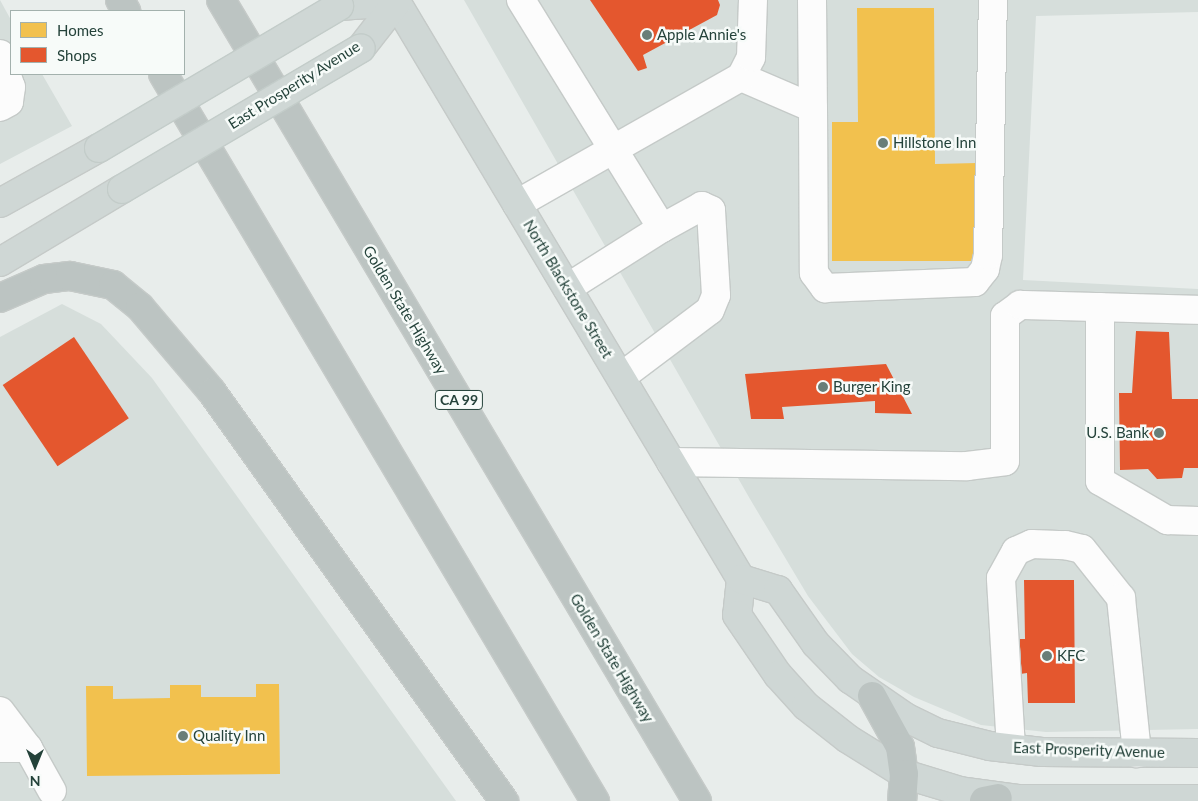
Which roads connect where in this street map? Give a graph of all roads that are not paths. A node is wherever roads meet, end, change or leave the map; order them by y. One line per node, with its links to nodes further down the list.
1 (221, 0): 39 (highway, Golden State Highway / CA 99)
2 (521, 0): 12 (street)
3 (753, 0): 9 (street)
4 (812, 0): 11 (street)
5 (993, 0): 11 (street)
6 (398, 1): 13 (main road, bridge); 14 (main road, North Blackstone Street); 16 (main road, East Prosperity Avenue, bridge)
7 (0, 54): 10 (street)
8 (164, 75): 38 (highway)
9 (741, 77): 11 (street); 12 (street)
10 (0, 107)
11 (813, 108)
12 (613, 148): 14 (street); 15 (street)
13 (0, 203)
14 (517, 204): 17 (main road, North Blackstone Street)
15 (662, 228): 17 (street); 21 (street)
16 (0, 262)
17 (567, 288): 21 (main road, North Blackstone Street)
18 (0, 298): 37 (highway)
19 (1100, 307): 20 (street); 22 (street); 23 (street)
20 (1198, 310)
21 (621, 378): 22 (main road, North Blackstone Street)
22 (671, 462): 24 (main road, North Blackstone Street)
23 (1198, 520)
24 (741, 578): 25 (main road); 32 (main road)
25 (872, 696): 29 (main road, East Prosperity Avenue); 32 (highway)
26 (0, 711): 28 (street)
27 (0, 748): 28 (street)
28 (28, 748): 33 (street)
29 (1011, 748): 31 (main road, East Prosperity Avenue); 31 (street)
30 (1198, 752): 31 (main road, East Prosperity Avenue)
31 (1137, 753)
32 (904, 774): 34 (main road); 40 (highway)
33 (52, 791)
34 (991, 799): 36 (main road)
35 (1198, 799): 36 (main road)
36 (1155, 800)
37 (504, 801)
38 (595, 801)
39 (696, 801)
40 (902, 801)

